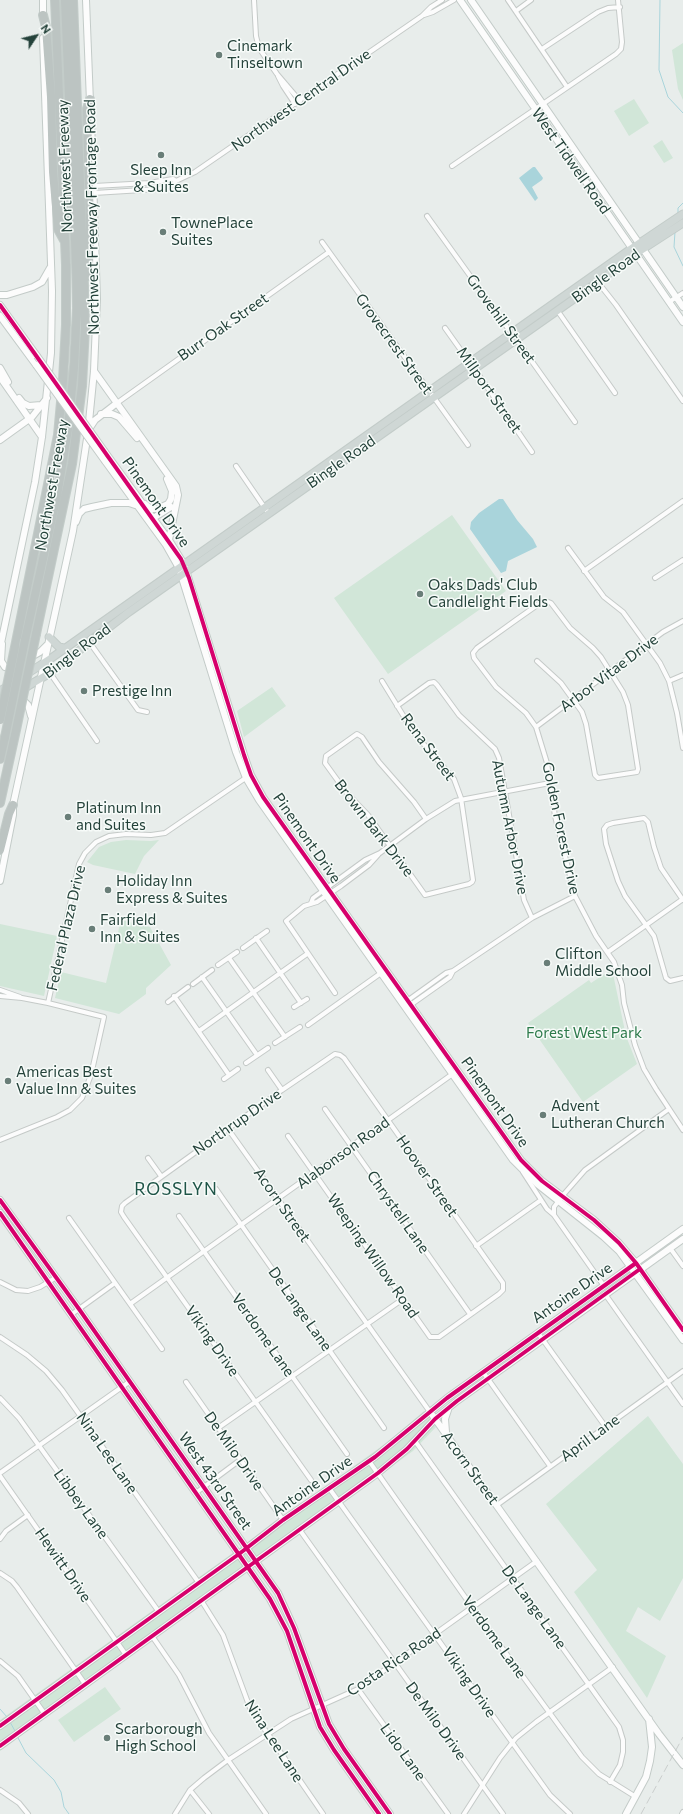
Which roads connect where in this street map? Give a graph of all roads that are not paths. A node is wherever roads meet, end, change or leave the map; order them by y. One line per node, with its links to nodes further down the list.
1 (43, 0): 16 (main road)
2 (55, 0): 38 (highway, Northwest Freeway)
3 (65, 0): 126 (highway, bridge)
4 (73, 0): 45 (highway, Northwest Freeway)
5 (86, 0): 21 (main road, Northwest Freeway Frontage Road)
6 (254, 0): 19 (street)
7 (442, 0): 17 (street, Northwest Central Drive)
8 (454, 0): 17 (street, Northwest Central Drive)
9 (460, 0): 25 (main road, West Tidwell Road)
10 (471, 0): 24 (main road, West Tidwell Road)
11 (508, 0): 15 (street)
12 (531, 0): 15 (street)
13 (618, 0): 14 (street)
14 (620, 7): 18 (street); 20 (street)
15 (516, 11): 18 (street)
16 (43, 15): 38 (highway); 43 (main road)
17 (424, 15): 22 (street, Northwest Central Drive)
18 (542, 49): 20 (street)
19 (277, 74): 22 (street); 23 (street)
20 (567, 87): 24 (street)
21 (90, 99): 31 (main road, Northwest Freeway Frontage Road); 45 (highway)
22 (300, 101): 23 (street, Northwest Central Drive)
23 (295, 104): 29 (street, Northwest Central Drive)
24 (542, 104): 25 (street); 26 (main road, West Tidwell Road)
25 (535, 108): 27 (main road, West Tidwell Road); 28 (street)
26 (578, 155): 27 (main road); 33 (main road, West Tidwell Road)
27 (570, 160): 34 (main road, West Tidwell Road)
28 (452, 166)
29 (176, 181): 30 (street, Northwest Central Drive); 32 (street, Northwest Central Drive)
30 (140, 184): 31 (street, Northwest Central Drive); 32 (street)
31 (94, 189): 32 (street, Northwest Central Drive); 64 (main road, Northwest Freeway Frontage Road)
32 (139, 191)
33 (603, 192): 34 (main road); 40 (main road, West Tidwell Road)
34 (596, 197): 41 (main road, West Tidwell Road)
35 (683, 214): 40 (main road, Bingle Road)
36 (427, 216): 60 (street, Grovehill Street)
37 (683, 223): 40 (main road, Bingle Road)
38 (65, 242): 121 (highway, Northwest Freeway, bridge)
39 (322, 242): 42 (street, Grovecrest Street)
40 (641, 246): 41 (main road, Bingle Road); 48 (main road, West Tidwell Road)
41 (634, 251): 44 (main road, Bingle Road); 49 (main road, West Tidwell Road)
42 (329, 252): 66 (street, Grovecrest Street); 71 (street, Burr Oak Street)
43 (51, 265): 47 (main road); 68 (main road)
44 (596, 279): 51 (main road, Bingle Road); 70 (street)
45 (84, 286): 131 (highway, Northwest Freeway, bridge)
46 (683, 293): 48 (street)
47 (0, 295)
48 (676, 298): 49 (street); 52 (main road, West Tidwell Road)
49 (669, 302): 56 (main road, West Tidwell Road)
50 (0, 305): 59 (main road, Pinemont Drive)
51 (555, 308): 60 (main road, Bingle Road); 67 (street)
52 (683, 308)
53 (0, 310): 59 (main road)
54 (0, 316): 58 (main road, Pinemont Drive)
55 (0, 321): 58 (main road)
56 (683, 322)
57 (445, 328): 61 (street, Millport Street)
58 (10, 329): 86 (main road, Pinemont Drive, bridge)
59 (21, 334): 86 (main road, Pinemont Drive, bridge)
60 (513, 336): 61 (main road, Bingle Road); 63 (main road, Bingle Road); 75 (street, Grovehill Street)
61 (470, 362): 63 (street, Millport Street); 66 (main road, Bingle Road)
62 (0, 368): 72 (main road)
63 (474, 369): 69 (main road, Bingle Road); 81 (street, Millport Street)
64 (94, 371): 71 (main road); 76 (main road, Northwest Freeway Frontage Road)
65 (0, 378): 74 (main road)
66 (428, 391): 69 (street, Grovecrest Street); 80 (main road, Bingle Road)
67 (615, 393)
68 (47, 398): 72 (main road); 77 (main road)
69 (433, 398): 79 (street, Grovecrest Street); 82 (main road, Bingle Road)
70 (683, 401)
71 (117, 403): 73 (main road); 84 (main road)
72 (41, 405): 74 (main road)
73 (101, 414): 76 (main road); 86 (main road)
74 (29, 419): 77 (main road); 78 (main road)
75 (575, 422)
76 (88, 432): 90 (main road, Northwest Freeway Frontage Road)
77 (42, 438): 101 (main road)
78 (0, 440)
79 (468, 445)
80 (345, 450): 82 (main road); 87 (main road, Bingle Road)
81 (532, 452)
82 (350, 456): 88 (main road, Bingle Road)
83 (236, 466): 87 (street)
84 (178, 495): 89 (main road); 93 (main road)
85 (683, 501): 97 (street)
86 (139, 504): 89 (main road, Pinemont Drive); 90 (main road)
87 (264, 507): 88 (street); 91 (main road, Bingle Road)
88 (269, 514): 92 (main road, Bingle Road)
89 (151, 520): 93 (main road, Pinemont Drive); 96 (main road, Pinemont Drive)
90 (73, 531): 102 (main road, Northwest Freeway Frontage Road)
91 (229, 532): 92 (main road); 96 (main road, Bingle Road)
92 (233, 539): 96 (main road, Bingle Road)
93 (169, 540): 96 (main road, Pinemont Drive)
94 (568, 548): 97 (street)
95 (683, 560): 98 (street)
96 (183, 570): 99 (main road, Bingle Road); 127 (main road, Pinemont Drive)
97 (584, 571): 104 (street)
98 (655, 578)
99 (126, 609): 103 (main road, Bingle Road); 106 (main road, Bingle Road)
100 (683, 621): 104 (street, Arbor Vitae Drive)
101 (2, 639): 102 (main road); 105 (main road)
102 (49, 640): 106 (main road); 108 (main road, Northwest Freeway Frontage Road)
103 (90, 643): 110 (main road, Bingle Road); 119 (street)
104 (648, 644): 109 (street, Arbor Vitae Drive); 114 (street)
105 (0, 648)
106 (64, 648): 108 (main road, Bingle Road)
107 (537, 661): 116 (street)
108 (44, 663): 112 (main road, Northwest Freeway Frontage Road); 115 (main road, Bingle Road)
109 (610, 671): 116 (street, Arbor Vitae Drive); 116 (street); 123 (street, Golden Forest Drive)
110 (50, 673): 112 (main road, Bingle Road); 124 (street)
111 (683, 675): 114 (street)
112 (40, 679): 117 (main road, Bingle Road); 122 (main road, Northwest Freeway Frontage Road)
113 (382, 681): 118 (street, Rena Street)
114 (669, 681): 125 (street)
115 (0, 691)
116 (574, 699): 123 (street, Arbor Vitae Drive)
117 (0, 702)
118 (397, 706): 129 (street, Autumn Arbor Drive); 130 (street, Rena Street)
119 (147, 712)
120 (0, 713): 122 (main road)
121 (0, 720)
122 (31, 722): 132 (main road, Northwest Freeway Frontage Road)
123 (536, 727): 128 (street, Golden Forest Drive)
124 (97, 740)
125 (683, 748)
126 (0, 759)
127 (249, 776): 138 (main road, Pinemont Drive); 170 (street, Federal Plaza Drive)
128 (550, 784): 129 (street); 139 (street, Golden Forest Drive)
129 (504, 791): 130 (street); 141 (street, Autumn Arbor Drive)
130 (461, 798): 133 (street); 137 (street, Rena Street)
131 (0, 803)
132 (13, 805): 135 (highway); 136 (main road, Northwest Freeway Frontage Road)
133 (426, 819): 134 (street); 134 (street, Brown Bark Drive)
134 (390, 846): 137 (street, Brown Bark Drive); 138 (street)
135 (0, 850)
136 (0, 881)
137 (443, 891)
138 (327, 892): 145 (main road, Pinemont Drive); 149 (street)
139 (574, 896): 141 (street); 148 (street, Golden Forest Drive)
140 (683, 899): 142 (street); 142 (street)
141 (532, 918): 153 (street)
142 (645, 925): 148 (street); 157 (street)
143 (267, 931): 144 (street)
144 (256, 938): 146 (street); 154 (street)
145 (366, 947): 155 (main road, Pinemont Drive); 172 (main road, Pinemont Drive)
146 (242, 948)
147 (238, 952): 150 (street)
148 (608, 952): 191 (street, Golden Forest Drive)
149 (307, 954): 154 (street); 164 (street)
150 (229, 958): 151 (street); 163 (street)
151 (218, 966)
152 (212, 970): 156 (street)
153 (454, 971): 158 (street); 161 (street)
154 (280, 973): 163 (street); 171 (street)
155 (381, 974): 172 (main road, Pinemont Drive); 175 (street)
156 (202, 977): 159 (street); 174 (street)
157 (683, 978)
158 (433, 982): 161 (street); 172 (street)
159 (193, 984)
160 (188, 987): 166 (street)
161 (437, 987): 172 (street)
162 (0, 990): 167 (street)
163 (253, 992): 174 (street); 178 (street)
164 (335, 993)
165 (0, 996): 167 (street)
166 (174, 996): 169 (street); 177 (street)
167 (22, 998): 170 (street)
168 (307, 999): 171 (street)
169 (168, 1002)
170 (48, 1003): 196 (street)
171 (301, 1003): 173 (street)
172 (407, 1005): 186 (main road, Pinemont Drive)
173 (294, 1007)
174 (226, 1012): 177 (street); 181 (street)
175 (308, 1025)
176 (300, 1027): 178 (street)
177 (199, 1031): 187 (street)
178 (285, 1037): 179 (street)
179 (275, 1043)
180 (268, 1048): 181 (street)
181 (257, 1055): 183 (street)
182 (347, 1062): 189 (street, Northrup Drive); 192 (street, Hoover Street)
183 (246, 1063)
184 (238, 1069): 187 (street)
185 (268, 1070): 189 (street)
186 (455, 1073): 192 (street, Alabonson Road); 199 (main road, Pinemont Drive)
187 (229, 1075): 188 (street)
188 (224, 1079)
189 (282, 1090): 193 (street, Northrup Drive)
190 (325, 1109): 197 (street, Chrystell Lane)
191 (669, 1109): 194 (street, Golden Forest Drive); 204 (street)
192 (388, 1120): 197 (street, Alabonson Road); 216 (street, Hoover Street)
193 (228, 1129): 202 (street, Northrup Drive); 205 (street, Acorn Street)
194 (683, 1130)
195 (288, 1136): 201 (street, Weeping Willow Road)
196 (0, 1140)
197 (352, 1146): 201 (street, Alabonson Road); 234 (street, Chrystell Lane)
198 (148, 1158): 202 (street)
199 (519, 1162): 200 (main road, Pinemont Drive); 204 (main road, Pinemont Drive)
200 (522, 1170): 204 (main road, Pinemont Drive); 206 (street)
201 (314, 1173): 205 (street, Alabonson Road); 228 (street, Weeping Willow Road)
202 (161, 1176): 208 (street, Northrup Drive)
203 (216, 1189): 213 (street, De Lange Lane)
204 (560, 1198): 210 (street); 220 (main road, Pinemont Drive)
205 (278, 1199): 213 (street, Alabonson Road); 236 (street, Acorn Street)
206 (541, 1200): 210 (street); 216 (street)
207 (0, 1201): 221 (main road, West 43rd Street)
208 (128, 1201): 222 (street, Viking Drive)
209 (0, 1214): 224 (main road, West 43rd Street)
210 (554, 1215): 226 (street)
211 (179, 1216): 218 (street, Verdome Lane)
212 (68, 1218): 225 (street)
213 (241, 1225): 218 (street, Alabonson Road); 243 (street, De Lange Lane)
214 (683, 1229): 220 (main road, Antoine Drive)
215 (683, 1239): 217 (main road, Antoine Drive)
216 (476, 1246): 234 (street, Hoover Street)
217 (670, 1248): 219 (street); 220 (main road, Antoine Drive)
218 (204, 1252): 222 (street, Alabonson Road); 246 (street, Verdome Lane)
219 (683, 1266)
220 (635, 1268): 226 (main road, Antoine Drive); 227 (main road, Antoine Drive); 235 (main road, Pinemont Drive)
221 (55, 1278): 224 (street); 231 (main road, West 43rd Street)
222 (167, 1278): 230 (street, Alabonson Road); 253 (street, Viking Drive)
223 (0, 1282): 224 (street)
224 (49, 1282): 233 (main road, West 43rd Street)
225 (116, 1282): 230 (street); 231 (street)
226 (604, 1286): 229 (main road, Antoine Drive)
227 (605, 1294): 232 (main road, Antoine Drive); 250 (street)
228 (403, 1299): 234 (street, Weeping Willow Road); 236 (street)
229 (580, 1302): 232 (main road); 238 (main road, Antoine Drive)
230 (130, 1304): 242 (street)
231 (79, 1309): 233 (street); 248 (main road, West 43rd Street)
232 (584, 1310): 240 (main road, Antoine Drive)
233 (72, 1314): 251 (main road, West 43rd Street)
234 (470, 1314)
235 (670, 1316): 237 (main road, Pinemont Drive); 241 (main road, Pinemont Drive)
236 (366, 1324): 243 (street); 257 (street, Acorn Street)
237 (683, 1330)
238 (538, 1333): 240 (street); 245 (main road, Antoine Drive)
239 (0, 1338): 256 (street, Nina Lee Lane)
240 (543, 1340): 247 (main road, Antoine Drive); 258 (street)
241 (683, 1340)
242 (162, 1348)
243 (329, 1350): 246 (street); 260 (street, De Lange Lane)
244 (683, 1371): 250 (street, April Lane)
245 (483, 1372): 247 (street); 257 (main road, Antoine Drive)
246 (292, 1376): 253 (street); 266 (street, Verdome Lane)
247 (488, 1379): 255 (main road, Antoine Drive); 269 (street)
248 (129, 1382): 251 (street); 261 (main road, West 43rd Street)
249 (186, 1382): 259 (street, De Milo Drive)
250 (668, 1382): 254 (street); 258 (street, April Lane)
251 (122, 1387): 256 (street); 263 (main road, West 43rd Street)
252 (0, 1398): 265 (street, Libbey Lane)
253 (256, 1402): 259 (street); 272 (street, Viking Drive)
254 (683, 1404)
255 (448, 1409): 257 (main road, Antoine Drive); 262 (main road)
256 (80, 1416): 265 (street); 289 (street, Nina Lee Lane)
257 (432, 1416): 262 (main road, Acorn Street); 264 (main road, Antoine Drive); 268 (main road, Antoine Drive)
258 (605, 1426): 269 (street, April Lane)
259 (218, 1428): 267 (street, De Milo Drive)
260 (384, 1428)
261 (166, 1434): 263 (main road); 273 (main road, West 43rd Street)
262 (447, 1436): 277 (main road, Acorn Street)
263 (159, 1439): 275 (main road, West 43rd Street)
264 (415, 1441): 270 (main road, Antoine Drive); 288 (street, De Lange Lane)
265 (40, 1446): 271 (street); 292 (street, Libbey Lane)
266 (346, 1454)
267 (240, 1460): 273 (street); 279 (street, De Milo Drive)
268 (369, 1461): 270 (street, Verdome Lane); 274 (main road, Antoine Drive)
269 (550, 1466): 277 (street, April Lane)
270 (378, 1473): 276 (main road, Antoine Drive); 291 (street, Verdome Lane)
271 (0, 1474): 278 (street, Hewitt Drive)
272 (311, 1480)
273 (204, 1487): 275 (street); 282 (main road, West 43rd Street)
274 (329, 1488): 276 (street, Viking Drive); 279 (main road, Antoine Drive)
275 (197, 1492): 283 (main road, West 43rd Street)
276 (338, 1501): 280 (main road, Antoine Drive); 295 (street, Viking Drive)
277 (497, 1504): 285 (main road, Acorn Street)
278 (28, 1515): 281 (street); 297 (street, Hewitt Drive)
279 (283, 1520): 282 (main road, Antoine Drive)
280 (299, 1529): 284 (main road, Antoine Drive); 300 (street, De Milo Drive)
281 (0, 1539)
282 (248, 1548): 283 (main road, Antoine Drive); 284 (main road, West 43rd Street)
283 (240, 1554): 286 (main road, West 43rd Street); 289 (main road, Antoine Drive)
284 (256, 1561): 286 (main road, Antoine Drive); 293 (main road, West 43rd Street)
285 (537, 1561): 288 (street, Costa Rica Road); 301 (main road, Acorn Street)
286 (248, 1566): 290 (main road, Antoine Drive); 294 (main road, West 43rd Street)
287 (0, 1573): 302 (street)
288 (513, 1579): 291 (street, Costa Rica Road); 304 (street, De Lange Lane)
289 (199, 1583): 292 (main road, Antoine Drive)
290 (201, 1600): 296 (main road, Antoine Drive); 313 (street, Nina Lee Lane)
291 (472, 1607): 295 (street, Costa Rica Road); 309 (street, Verdome Lane)
292 (159, 1612): 297 (main road, Antoine Drive)
293 (294, 1628): 294 (main road); 307 (main road, West 43rd Street)
294 (287, 1631): 308 (main road, West 43rd Street)
295 (435, 1635): 300 (street, Costa Rica Road); 314 (street, Viking Drive)
296 (152, 1636): 298 (main road, Antoine Drive); 316 (street)
297 (117, 1642): 298 (street, Hewitt Drive); 302 (main road, Antoine Drive)
298 (126, 1655): 303 (main road, Antoine Drive)
299 (0, 1661): 306 (street)
300 (395, 1663): 305 (street, Costa Rica Road); 321 (street, De Milo Drive)
301 (613, 1667): 304 (street); 311 (main road, Acorn Street)
302 (76, 1672): 303 (street); 306 (main road, Antoine Drive)
303 (85, 1684): 310 (main road, Antoine Drive)
304 (589, 1684): 309 (street); 319 (street, De Lange Lane)
305 (358, 1689): 307 (street, Costa Rica Road); 332 (street, Lido Lane)
306 (35, 1701): 310 (street); 312 (main road, Antoine Drive)
307 (322, 1706): 308 (street, Costa Rica Road); 318 (main road, West 43rd Street)
308 (314, 1709): 313 (street, Costa Rica Road); 320 (main road, West 43rd Street)
309 (549, 1712): 314 (street); 319 (street, Verdome Lane)
310 (44, 1713): 315 (main road, Antoine Drive)
311 (649, 1719): 317 (main road, Acorn Street); 324 (main road)
312 (2, 1725)
313 (267, 1734): 316 (street, Costa Rica Road); 329 (street, Nina Lee Lane)
314 (512, 1743): 321 (street); 335 (street, Viking Drive)
315 (0, 1746)
316 (228, 1760): 323 (street, Costa Rica Road); 328 (street)
317 (683, 1764)
318 (364, 1778): 320 (main road); 331 (main road, West 43rd Street)
319 (610, 1782): 324 (street, Verdome Lane)
320 (357, 1783): 330 (main road, West 43rd Street)
321 (482, 1785): 333 (street); 334 (street, De Milo Drive)
322 (0, 1790): 325 (street)
323 (190, 1790): 326 (street, Costa Rica Road); 327 (street)
324 (636, 1796): 336 (main road)
325 (28, 1814)
326 (175, 1814)
327 (209, 1814)
328 (266, 1814)
329 (323, 1814)
330 (379, 1814)
331 (390, 1814)
332 (448, 1814)
333 (464, 1814)
334 (503, 1814)
335 (570, 1814)
336 (626, 1814)

